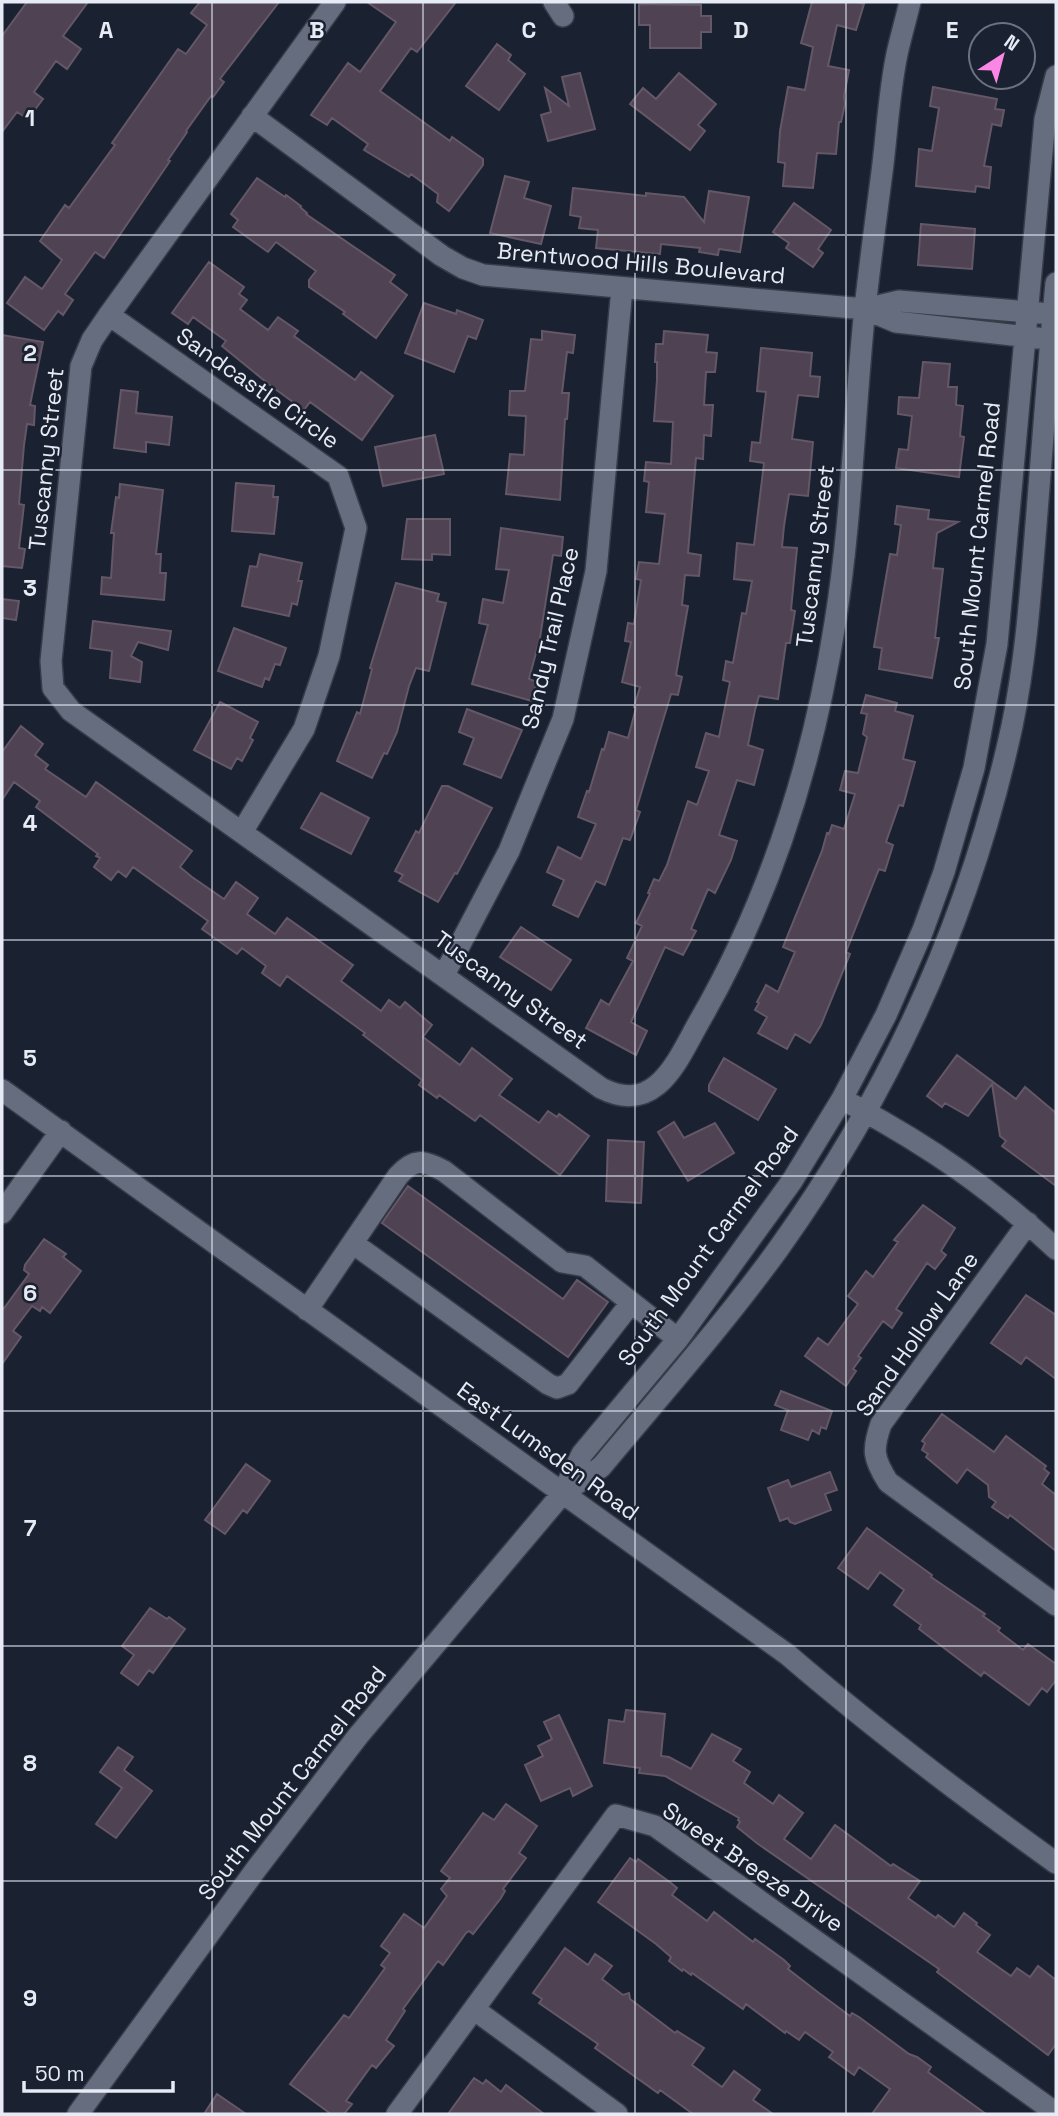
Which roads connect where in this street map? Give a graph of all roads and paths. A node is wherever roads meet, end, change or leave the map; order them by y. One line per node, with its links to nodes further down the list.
1 (335, 2): 4 (street, Tuscanny Street)
2 (910, 2): 7 (street, Tuscanny Street)
3 (1056, 76): 8 (street, South Mount Carmel Road)
4 (252, 116): 6 (street, Brentwood Hills Boulevard); 10 (street, Tuscanny Street)
5 (1056, 283): 9 (street, South Mount Carmel Road)
6 (622, 288): 7 (street, Brentwood Hills Boulevard); 14 (street, Sandy Trail Place)
7 (865, 309): 8 (street, Brentwood Hills Boulevard); 11 (street, Brentwood Hills Boulevard); 14 (street, Tuscanny Street)
8 (1027, 311): 9 (street, Brentwood Hills Boulevard); 11 (street, South Mount Carmel Road)
9 (1055, 314): 12 (street, South Mount Carmel Road)
10 (109, 316): 13 (street, Tuscanny Street); 13 (street, Sandcastle Circle)
11 (1025, 336): 12 (street, Brentwood Hills Boulevard); 16 (street, South Mount Carmel Road)
12 (1054, 339): 17 (street, South Mount Carmel Road)
13 (242, 832): 14 (street, Tuscanny Street)
14 (444, 975)
15 (2, 1090): 18 (street, East Lumsden Road)
16 (842, 1099): 17 (street); 25 (street, South Mount Carmel Road)
17 (866, 1112): 20 (street); 26 (street, South Mount Carmel Road)
18 (61, 1131): 19 (street); 24 (street, East Lumsden Road)
19 (2, 1213)
20 (1028, 1223): 22 (street); 27 (street, Sand Hollow Lane)
21 (354, 1244): 23 (street); 23 (street); 24 (street)
22 (1056, 1249)
23 (631, 1303): 25 (street)
24 (307, 1310): 26 (street, East Lumsden Road)
25 (678, 1339): 26 (street, South Mount Carmel Road)
26 (562, 1494): 28 (street, East Lumsden Road); 31 (street, South Mount Carmel Road)
27 (1056, 1605)
28 (1056, 1864)
29 (475, 2010): 30 (street, Sweet Breeze Drive); 32 (street, Sweet Breeze Drive); 33 (street)
30 (1056, 2113)
31 (78, 2114)
32 (397, 2114)
33 (617, 2114)

